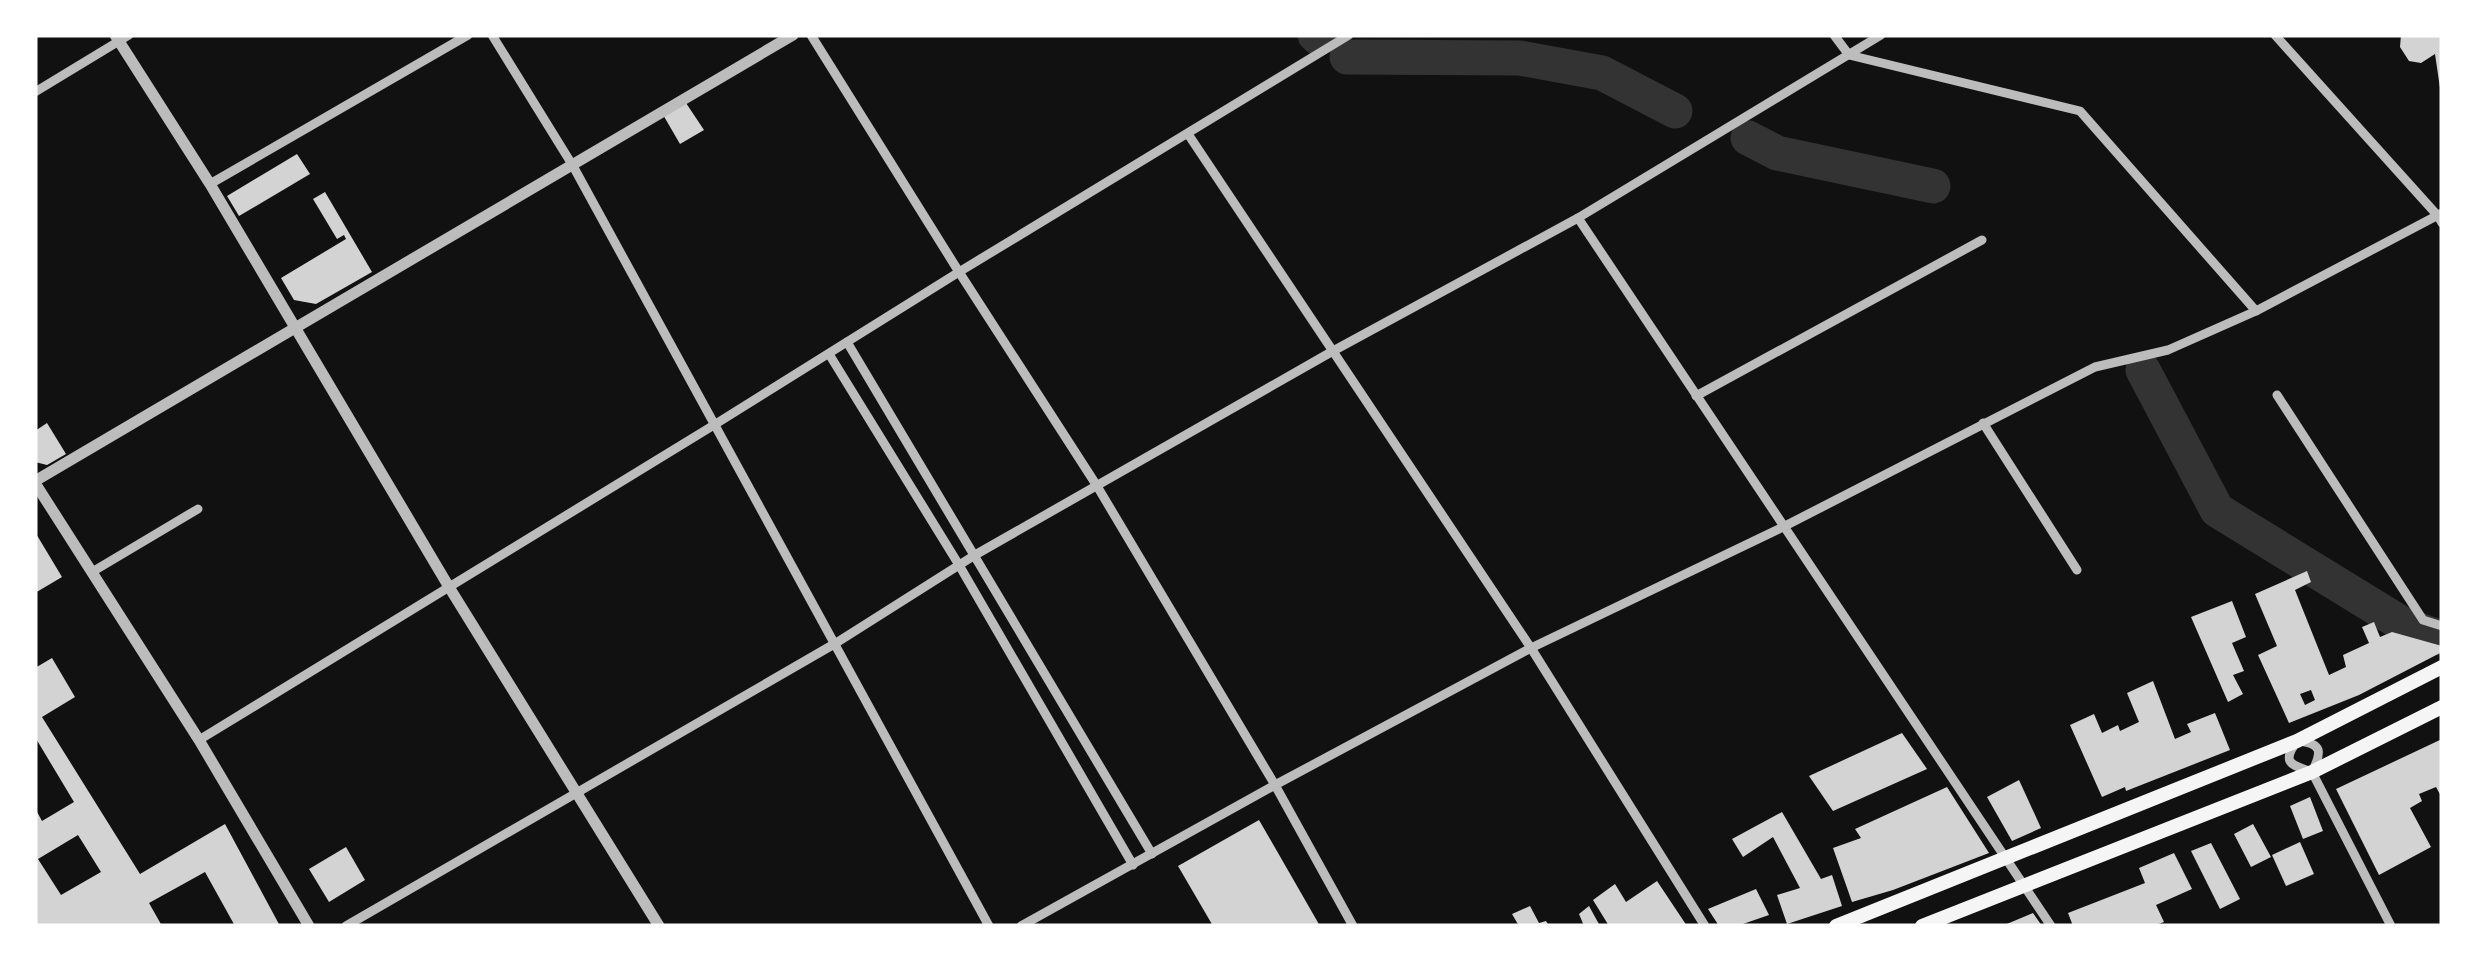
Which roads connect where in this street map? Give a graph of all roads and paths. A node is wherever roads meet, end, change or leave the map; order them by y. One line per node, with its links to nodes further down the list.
1 (468, 35): 14 (street)
2 (492, 35): 13 (street)
3 (793, 35): 13 (street)
4 (811, 35): 18 (street)
5 (1349, 35): 12 (street)
6 (1834, 35): 10 (street)
7 (1882, 35): 10 (street)
8 (2275, 35): 16 (street)
9 (121, 37): 11 (street); 14 (street)
10 (1849, 54): 15 (street); 19 (street)
11 (35, 92)
12 (1188, 134): 18 (street); 22 (street)
13 (573, 166): 20 (street); 27 (street)
14 (210, 184): 20 (street)
15 (1578, 218): 22 (street); 25 (street)
16 (2441, 218): 19 (street)
17 (1982, 240): 25 (street)
18 (959, 272): 21 (street); 29 (street)
19 (2256, 311): 26 (street)
20 (296, 326): 28 (street); 36 (street)
21 (848, 342): 23 (street); 32 (street)
22 (1333, 352): 29 (street); 39 (street)
23 (829, 354): 27 (street); 33 (street)
24 (2278, 394): 37 (street)
25 (1696, 396): 31 (street)
26 (1983, 423): 31 (street); 34 (street)
27 (714, 425): 36 (street); 38 (street)
28 (35, 482): 35 (street)
29 (1097, 486): 32 (street); 45 (street)
30 (198, 508): 35 (street)
31 (1783, 527): 39 (street); 48 (street)
32 (975, 556): 33 (street); 47 (street)
33 (959, 566): 38 (street); 49 (street)
34 (2077, 570)
35 (92, 572): 42 (street)
36 (449, 587): 42 (street); 46 (street)
37 (2442, 626)
38 (836, 643): 46 (street); 54 (street)
39 (1531, 648): 45 (street); 57 (street)
40 (2442, 667): 43 (main road)
41 (2442, 707): 44 (main road)
42 (199, 740): 51 (street)
43 (2297, 741): 44 (street); 44 (street); 48 (main road)
44 (2312, 772): 50 (main road); 61 (street)
45 (1276, 785): 47 (street); 56 (street)
46 (575, 792): 52 (street); 53 (street)
47 (1152, 854): 49 (street)
48 (2008, 859): 50 (street); 58 (main road)
49 (1133, 865): 55 (street)
50 (2025, 886): 59 (main road); 60 (street)
51 (309, 926)
52 (346, 926)
53 (659, 926)
54 (989, 926)
55 (1022, 926)
56 (1353, 926)
57 (1705, 926)
58 (1836, 926)
59 (1922, 926)
60 (2051, 926)
61 (2391, 926)

